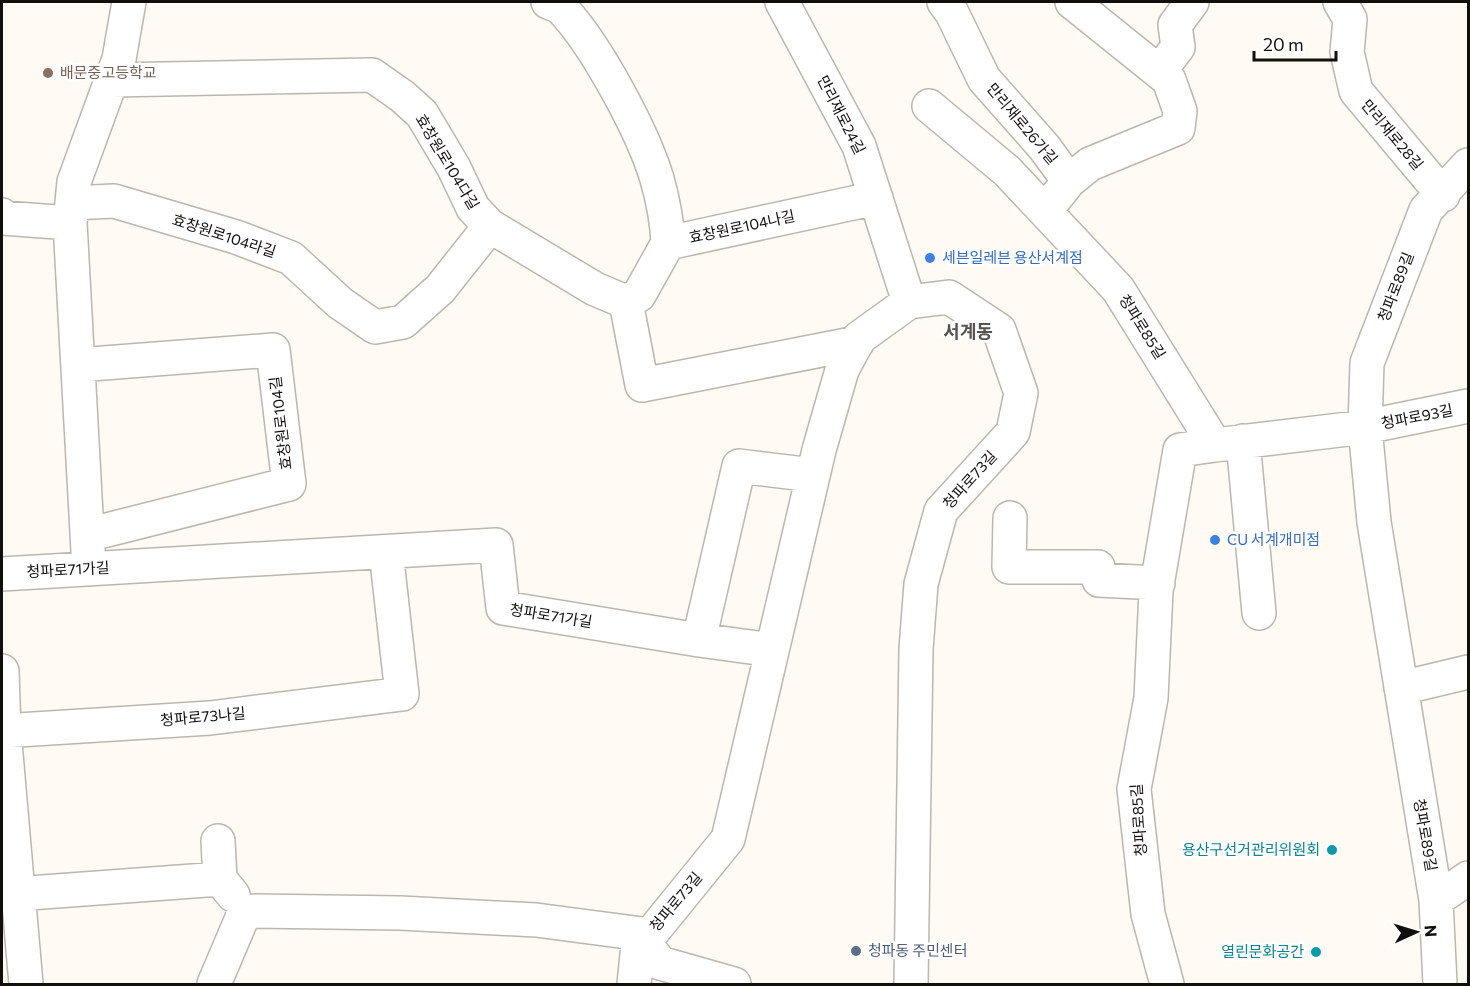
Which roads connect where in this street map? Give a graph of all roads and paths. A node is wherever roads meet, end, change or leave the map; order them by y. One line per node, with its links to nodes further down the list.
1 (129, 2): 10 (street)
2 (548, 2): 20 (street, 효창원로104나길)
3 (782, 2): 15 (street, 만리재로24길)
4 (944, 2): 13 (street, 만리재로26가길)
5 (1072, 2): 8 (street)
6 (1192, 2): 9 (street)
7 (1340, 2): 14 (street, 만리재로28길)
8 (1105, 12): 9 (street)
9 (1159, 72): 13 (street)
10 (112, 80): 17 (street); 19 (street, 효창원로104다길)
11 (929, 106): 16 (street, 청파로85길)
12 (1467, 169): 14 (street, 청파로89길)
13 (1069, 181): 16 (street)
14 (1443, 195): 26 (street, 청파로89길)
15 (876, 198): 20 (street, 효창원로104나길); 22 (street, 만리재로24길)
16 (1045, 210): 27 (street, 청파로85길)
17 (71, 213): 18 (street, 효창원로104라길); 19 (street, 효창원로104라길); 24 (street)
18 (2, 215)
19 (489, 226): 21 (street, 효창원로104다길)
20 (668, 243): 21 (street)
21 (626, 302): 23 (street, 청파로73길)
22 (909, 302): 23 (street, 청파로73길); 53 (street, 청파로73길)
23 (856, 343): 28 (street, 청파로73길)
24 (78, 365): 30 (street); 30 (street, 효창원로104길)
25 (1468, 406): 26 (street, 청파로93길)
26 (1365, 427): 27 (street); 40 (street, 청파로89길)
27 (1229, 443): 34 (street, 청파로85길); 35 (street)
28 (813, 475): 36 (street); 37 (street, 청파로73길)
29 (1010, 518): 34 (street)
30 (87, 535): 32 (street)
31 (386, 552): 32 (street, 청파로71가길); 36 (street, 청파로71가길); 41 (street, 청파로73나길)
32 (89, 569): 33 (street, 청파로71가길)
33 (2, 574)
34 (1158, 583): 54 (street, 청파로85길)
35 (1259, 613)
36 (699, 640): 37 (street, 청파로71가길)
37 (772, 650): 48 (street, 청파로73길)
38 (2, 671): 41 (street)
39 (1468, 672): 40 (street)
40 (1401, 687): 46 (street, 청파로89길)
41 (3, 731): 45 (street)
42 (218, 841): 44 (street)
43 (1468, 878): 46 (street)
44 (220, 879): 45 (street); 47 (street)
45 (10, 894): 49 (street)
46 (1436, 900): 55 (street, 청파로89길)
47 (245, 911): 48 (street, 청파로73길); 50 (street)
48 (639, 935): 51 (street); 52 (street)
49 (26, 984)
50 (214, 984)
51 (634, 984)
52 (734, 984)
53 (911, 984)
54 (1167, 984)
55 (1440, 984)

